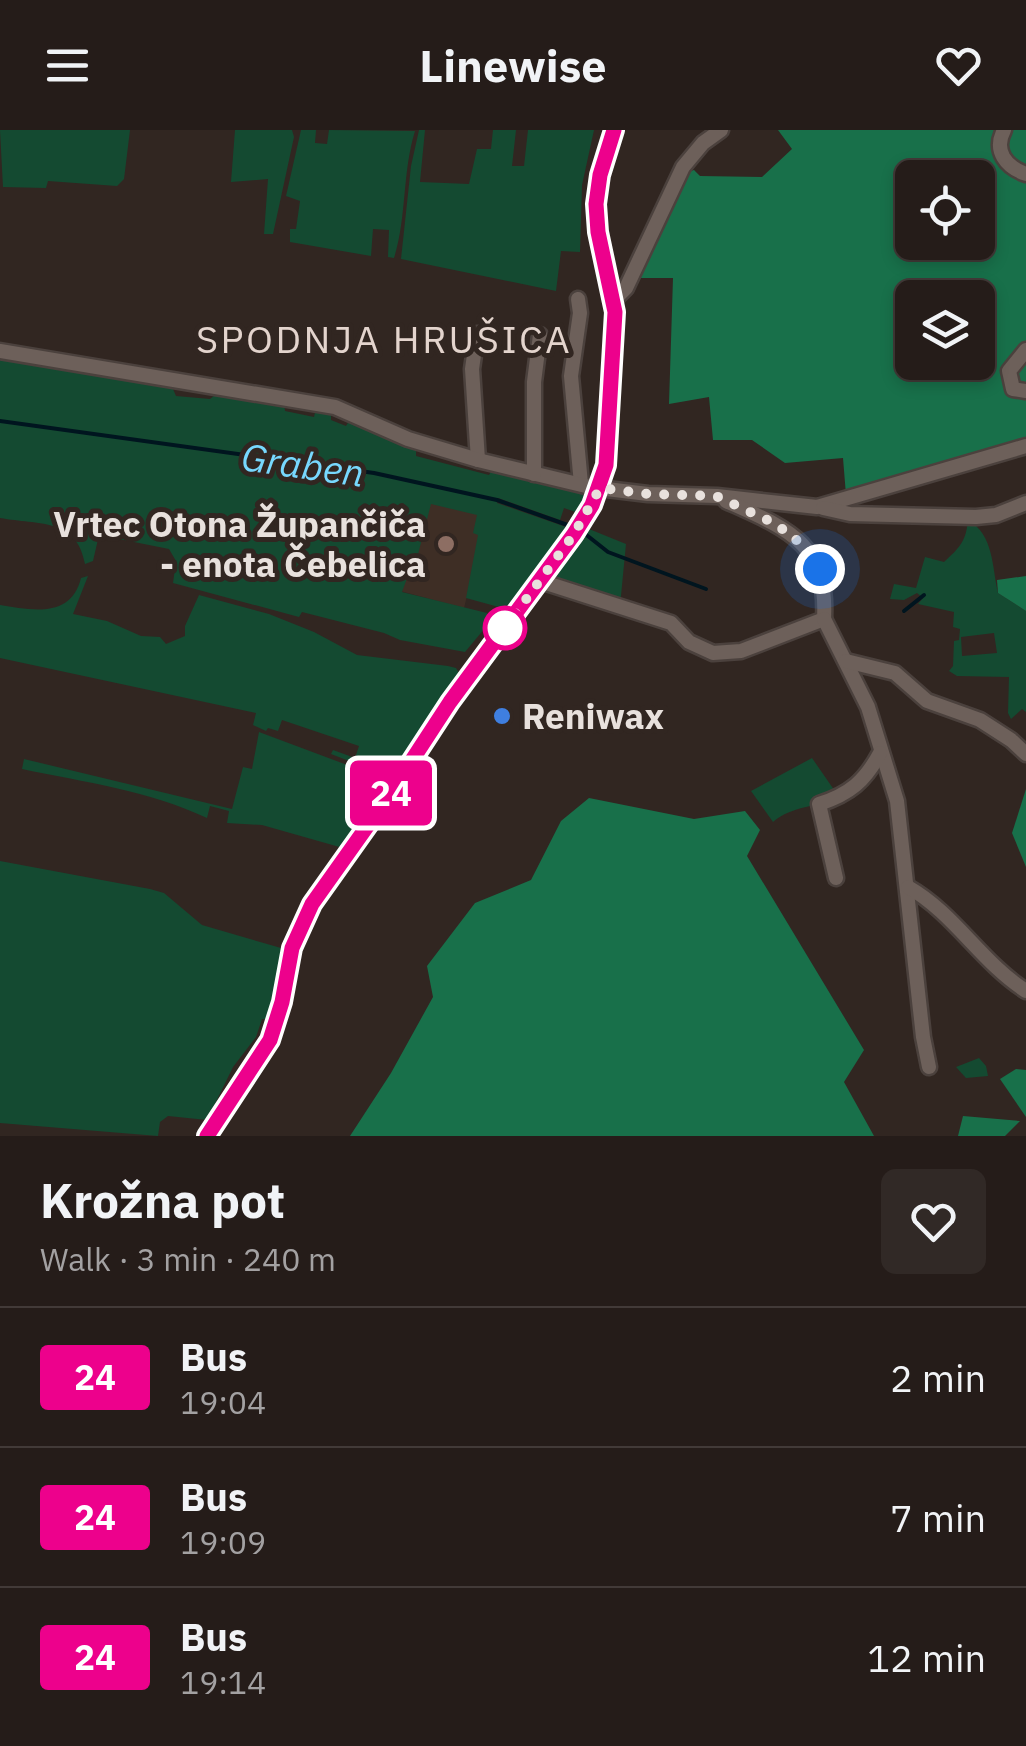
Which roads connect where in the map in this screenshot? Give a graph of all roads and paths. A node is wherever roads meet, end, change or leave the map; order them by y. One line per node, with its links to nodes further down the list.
1 (614, 130): 6 (street)
2 (720, 130): 6 (street)
3 (1004, 130): 4 (street)
4 (1026, 174)
5 (578, 299): 15 (street)
6 (614, 300): 16 (street)
7 (476, 334): 13 (street)
8 (540, 335): 14 (street)
9 (1026, 350): 11 (street)
10 (0, 351): 13 (street)
11 (1026, 391)
12 (1025, 446): 19 (street)
13 (478, 460): 14 (street)
14 (534, 474): 15 (street)
15 (581, 484): 16 (street)
16 (600, 488): 17 (street); 20 (street)
17 (716, 496): 19 (street); 21 (street)
18 (1026, 503): 19 (street)
19 (817, 507)
20 (540, 580): 21 (street); 29 (street)
21 (824, 620): 22 (street)
22 (846, 661): 23 (street); 24 (street)
23 (880, 754): 25 (street); 26 (street)
24 (1026, 754)
25 (836, 878)
26 (908, 887): 27 (street); 28 (street)
27 (1026, 991)
28 (929, 1067)
29 (206, 1136)

